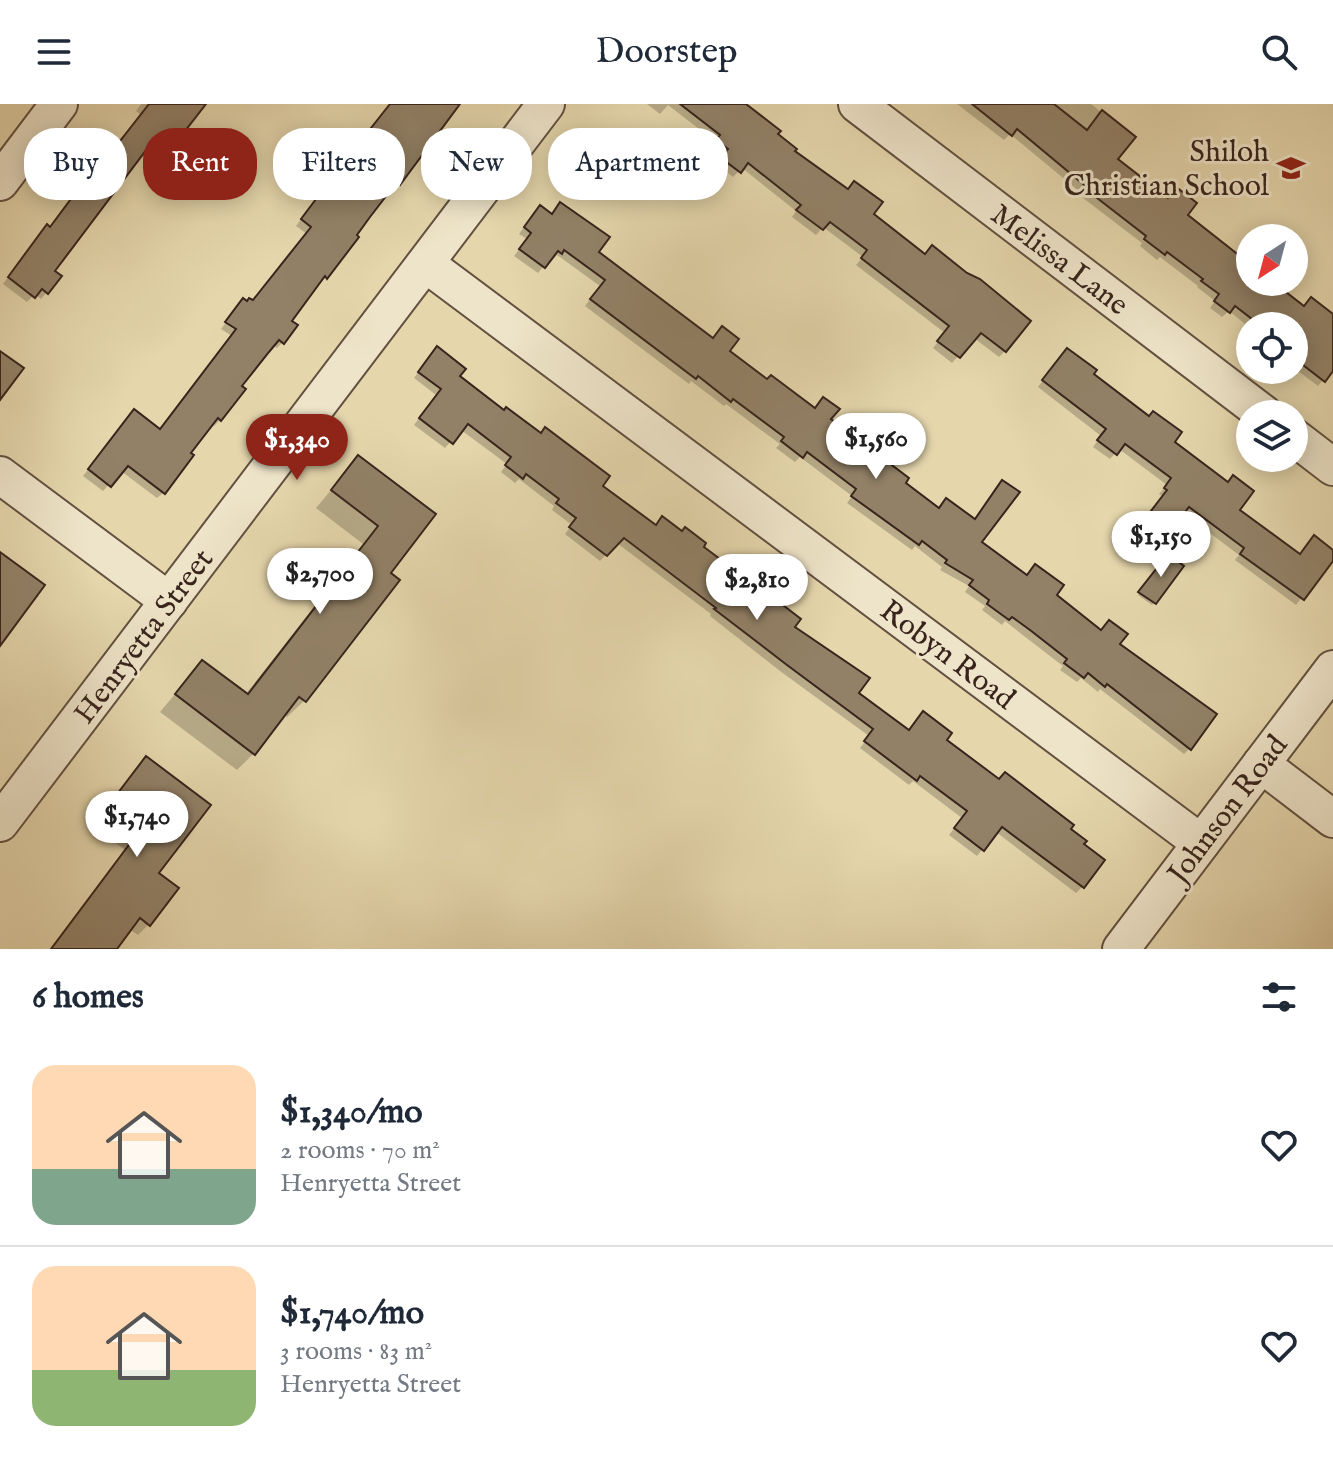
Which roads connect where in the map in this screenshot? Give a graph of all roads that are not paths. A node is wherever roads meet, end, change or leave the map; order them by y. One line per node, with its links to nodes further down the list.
1 (59, 104): 4 (street)
2 (546, 104): 5 (street, Henryetta Street)
3 (857, 104): 6 (street, Melissa Lane)
4 (0, 182)
5 (426, 264): 10 (street, Henryetta Street); 15 (street, Robyn Road)
6 (1246, 400)
7 (1308, 448): 8 (street)
8 (1333, 467)
9 (0, 475): 10 (street)
10 (169, 601): 14 (street, Henryetta Street)
11 (1333, 669): 12 (street, Johnson Road)
12 (1261, 764): 13 (street); 15 (street, Johnson Road)
13 (1333, 819)
14 (0, 823)
15 (1201, 843): 16 (street, Johnson Road)
16 (1121, 949)

